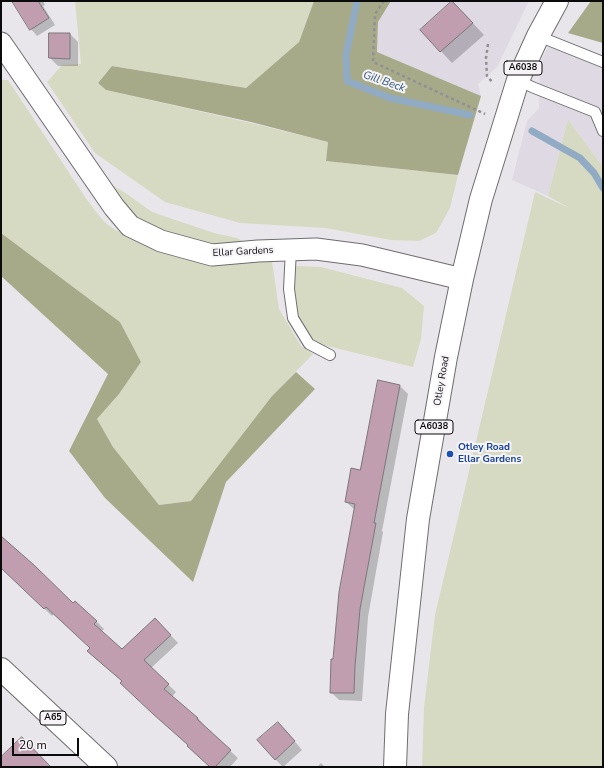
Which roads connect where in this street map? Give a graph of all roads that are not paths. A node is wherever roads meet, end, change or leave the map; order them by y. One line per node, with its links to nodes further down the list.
1 (557, 1): 2 (main road, A6038)
2 (538, 36): 4 (lane); 5 (main road, A6038)
3 (1, 43): 7 (street, Ellar Gardens)
4 (603, 62)
5 (518, 80): 6 (lane); 8 (main road, Otley Road / A6038)
6 (603, 132)
7 (290, 249): 8 (street, Ellar Gardens); 9 (lane)
8 (462, 279): 12 (main road, Otley Road / A6038)
9 (330, 355)
10 (1, 669): 11 (main road, A65)
11 (106, 767)
12 (395, 767)

